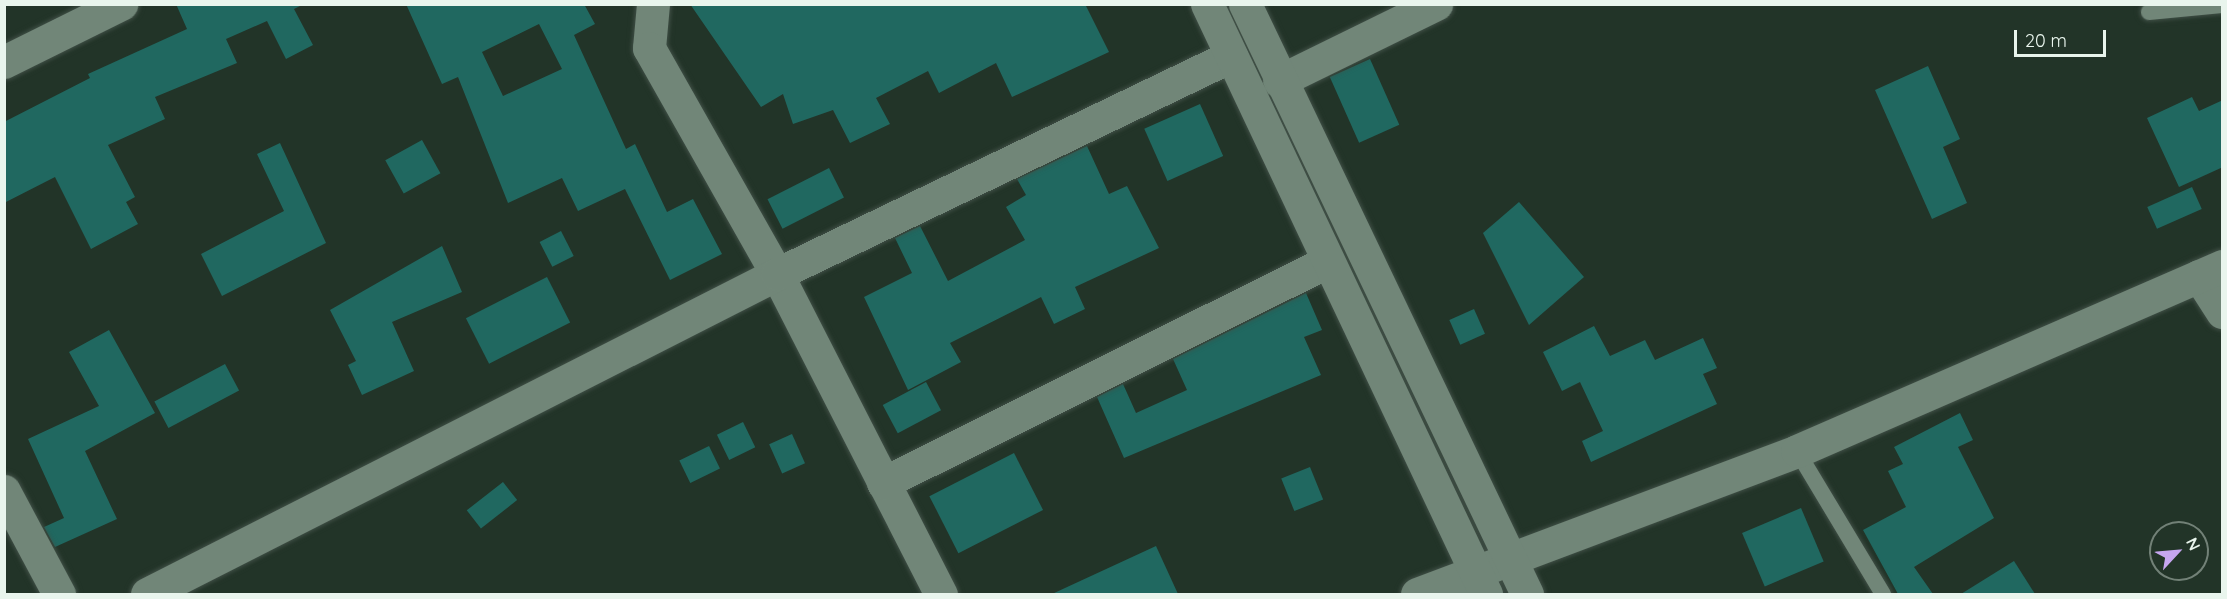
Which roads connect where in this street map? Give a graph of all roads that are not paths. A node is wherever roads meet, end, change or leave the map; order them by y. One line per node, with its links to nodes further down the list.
1 (121, 4): 9 (street)
2 (654, 4): 13 (street)
3 (1207, 4): 8 (street)
4 (1245, 4): 10 (street)
5 (1436, 4): 10 (street)
6 (2223, 5): 7 (lane)
7 (2149, 12)
8 (1231, 56): 11 (street); 13 (street)
9 (4, 62)
10 (1279, 81): 18 (street)
11 (1328, 261): 16 (street); 19 (street)
12 (2211, 271): 14 (street); 15 (street)
13 (777, 274): 16 (street); 21 (street)
14 (2223, 312)
15 (1797, 451): 18 (street); 25 (lane)
16 (883, 483): 22 (street)
17 (4, 491): 20 (street)
18 (1509, 559): 19 (street); 24 (street)
19 (1481, 583): 23 (street)
20 (59, 594)
21 (147, 594)
22 (941, 594)
23 (1417, 594)
24 (1527, 594)
25 (1883, 594)

